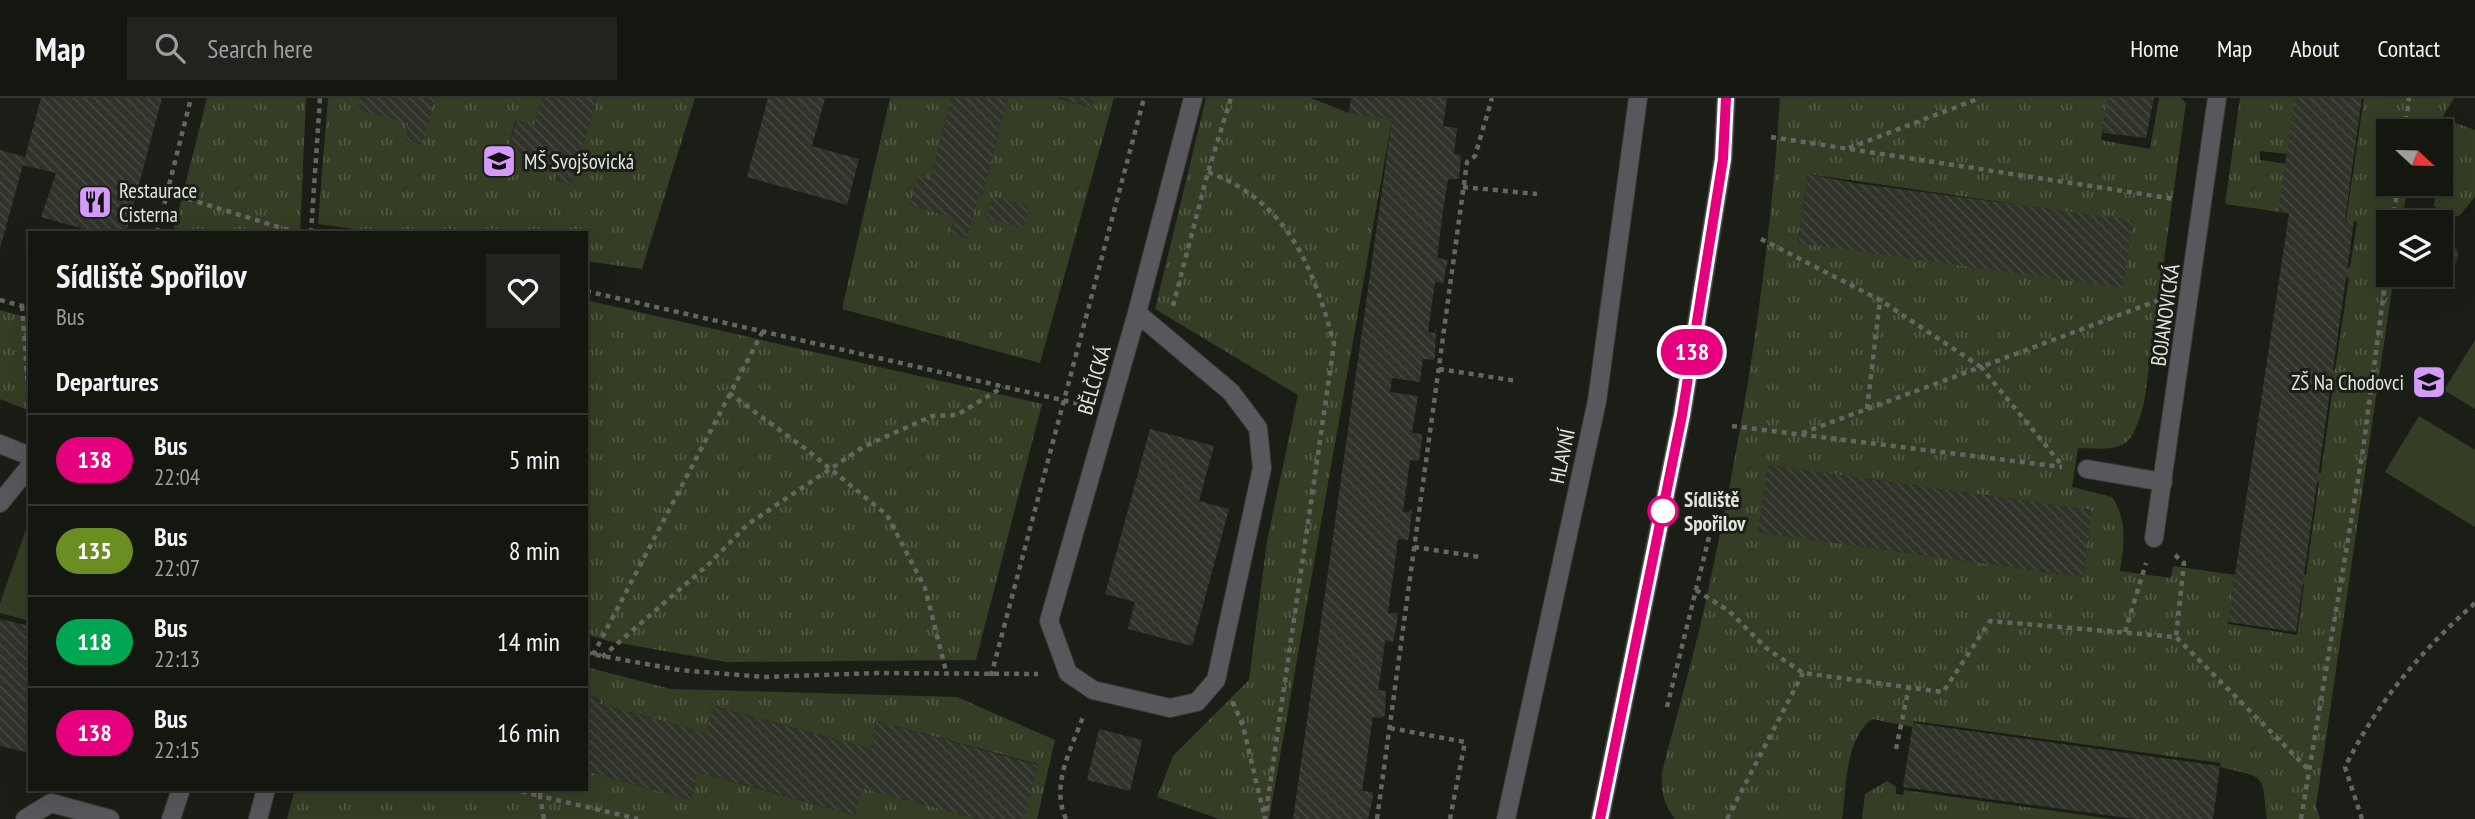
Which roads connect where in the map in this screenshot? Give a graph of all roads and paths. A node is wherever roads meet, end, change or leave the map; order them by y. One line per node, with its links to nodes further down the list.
1 (191, 98): 17 (path)
2 (320, 98): 22 (path)
3 (1144, 98): 40 (path)
4 (1193, 98): 31 (street, BĚLČICKÁ)
5 (1231, 98): 15 (path)
6 (1492, 98): 16 (path)
7 (1638, 98): 90 (street, HLAVNÍ)
8 (1726, 98): 91 (street)
9 (1980, 98): 14 (path)
10 (2217, 98): 19 (street, BOJANOVICKÁ)
11 (2409, 98): 12 (path)
12 (2406, 119)
13 (1771, 137): 14 (path)
14 (1848, 149): 19 (path)
15 (1208, 172): 33 (path); 87 (path)
16 (1463, 187): 18 (path); 35 (path)
17 (169, 193): 20 (path); 21 (path)
18 (1537, 194)
19 (2203, 203): 25 (street, BOJANOVICKÁ)
20 (158, 231)
21 (292, 231)
22 (311, 231)
23 (1761, 239): 28 (path)
24 (2384, 287): 74 (path)
25 (2192, 288): 34 (path); 50 (street, BOJANOVICKÁ)
26 (588, 291): 32 (path)
27 (0, 300): 30 (path)
28 (1880, 300): 34 (path); 41 (path)
29 (28, 305): 30 (path)
30 (22, 306): 38 (path)
31 (1137, 313): 33 (street); 42 (street, BĚLČICKÁ)
32 (763, 330): 37 (path); 39 (path)
33 (1165, 340): 68 (street)
34 (1982, 367): 41 (path); 44 (path)
35 (1439, 369): 36 (path); 54 (path)
36 (1517, 381)
37 (1004, 386): 40 (path); 49 (path)
38 (28, 388)
39 (729, 393): 49 (path); 62 (path)
40 (1064, 400): 42 (path); 67 (path)
41 (1867, 409): 44 (path)
42 (1109, 410): 64 (street, BĚLČICKÁ)
43 (1732, 426): 44 (path)
44 (1800, 434)
45 (0, 444): 46 (street)
46 (28, 455)
47 (28, 468): 51 (street)
48 (2087, 469): 50 (street)
49 (829, 470): 63 (path); 66 (path)
50 (2163, 482): 53 (street, BOJANOVICKÁ)
51 (0, 503)
52 (1713, 522): 56 (path)
53 (2154, 538): 58 (path); 59 (path)
54 (1414, 547): 55 (path); 72 (path)
55 (1480, 557)
56 (1696, 590): 65 (path); 71 (path)
57 (2475, 603): 94 (path)
58 (2125, 632): 59 (path); 69 (path)
59 (2176, 636): 74 (path)
60 (588, 646): 62 (path)
61 (588, 654): 62 (path)
62 (593, 655): 63 (path)
63 (602, 657): 66 (path)
64 (1068, 673): 67 (path); 70 (street)
65 (1803, 673): 69 (path); 92 (path)
66 (947, 675): 67 (path)
67 (991, 676)
68 (1216, 680): 70 (street); 87 (path)
69 (1909, 687): 73 (path)
70 (1093, 690): 86 (path)
71 (1667, 707)
72 (1390, 728): 88 (path); 89 (path)
73 (1896, 749)
74 (2309, 769): 93 (path)
75 (180, 791): 82 (street)
76 (265, 791): 83 (street)
77 (520, 791): 79 (path)
78 (541, 791): 79 (path)
79 (540, 796): 84 (path); 85 (path)
80 (25, 819): 81 (street)
81 (110, 819)
82 (171, 819)
83 (258, 819)
84 (544, 819)
85 (638, 819)
86 (1066, 819)
87 (1265, 819)
88 (1377, 819)
89 (1450, 819)
90 (1506, 819)
91 (1600, 819)
92 (1727, 819)
93 (2301, 819)
94 (2362, 819)

